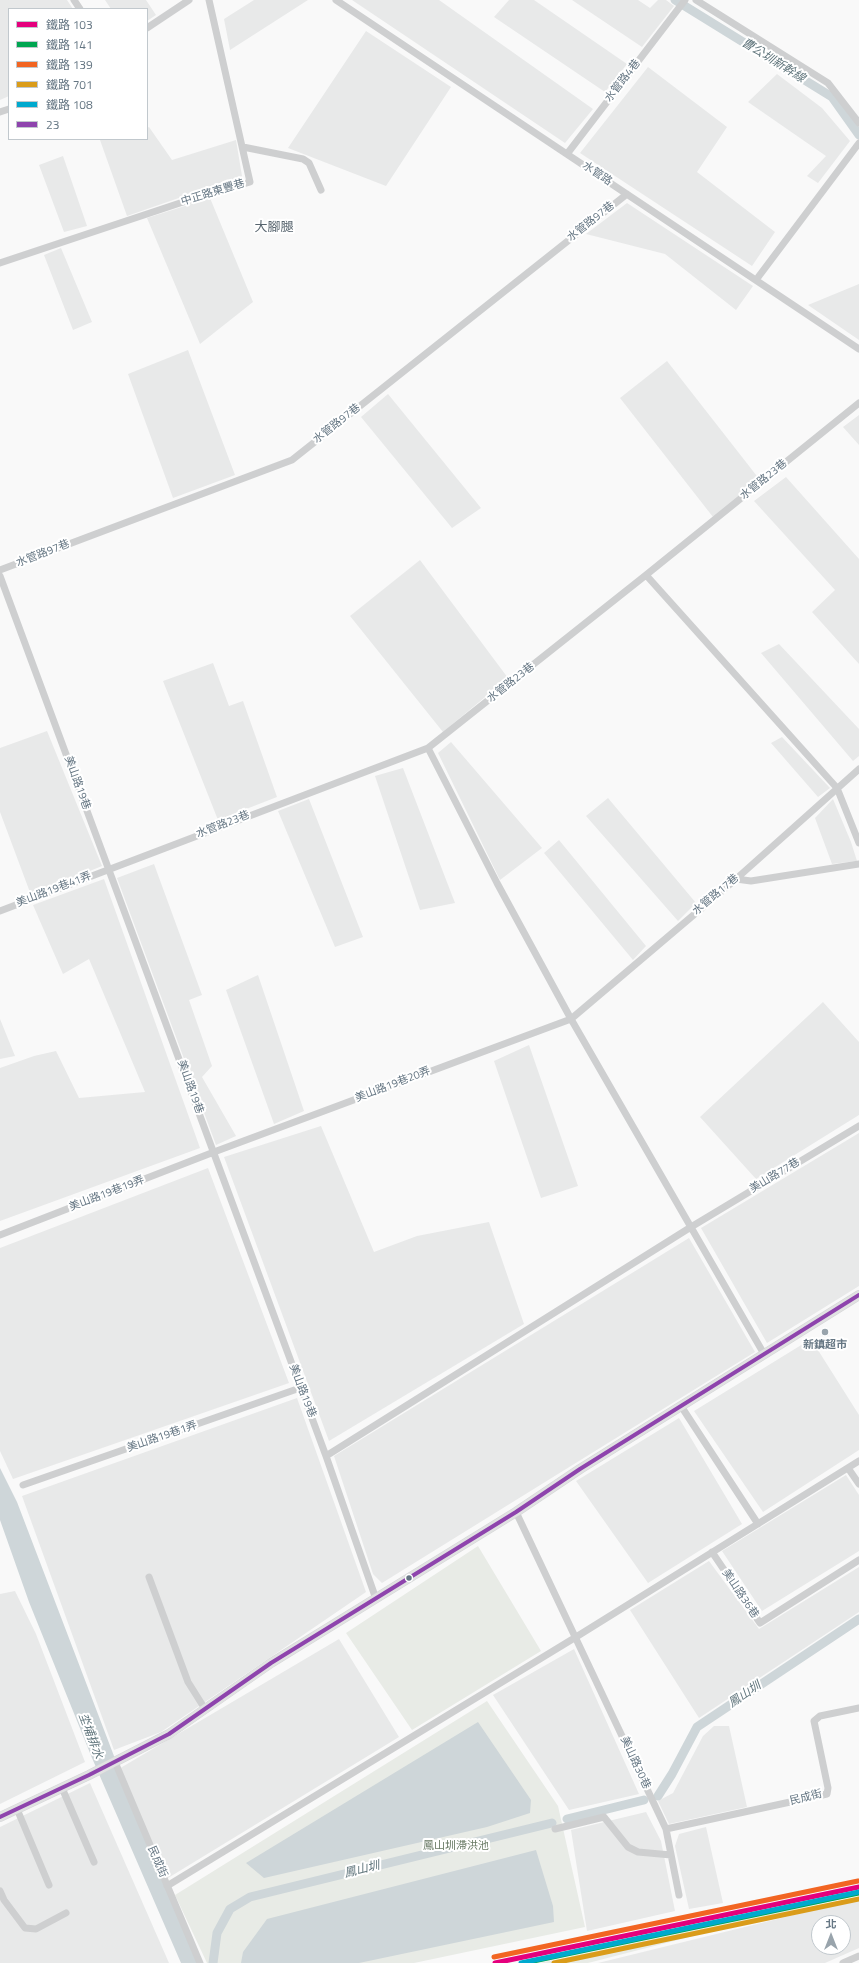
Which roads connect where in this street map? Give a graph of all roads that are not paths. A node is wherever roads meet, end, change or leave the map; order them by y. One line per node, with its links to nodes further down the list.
1 (189, 0): 6 (street)
2 (209, 0): 9 (street, 中正路東豐巷)
3 (336, 0): 10 (street, 水管路)
4 (685, 0): 10 (street, 水管路4巷)
5 (696, 0): 7 (street)
6 (148, 27)
7 (859, 123)
8 (858, 144): 14 (street)
9 (242, 147): 11 (street); 13 (street, 中正路東豐巷)
10 (567, 154): 12 (street, 水管路)
11 (322, 190)
12 (627, 194): 14 (street, 水管路); 17 (street, 水管路97巷)
13 (0, 263)
14 (756, 280): 15 (street, 水管路)
15 (859, 349)
16 (859, 403): 18 (street, 水管路23巷)
17 (0, 570)
18 (646, 575): 20 (street, 水管路23巷); 22 (street)
19 (0, 576): 25 (street, 美山路19巷)
20 (428, 748): 25 (street, 水管路23巷); 28 (street)
21 (859, 769): 22 (street, 水管路17巷)
22 (837, 788): 23 (street); 26 (street, 水管路17巷)
23 (859, 843)
24 (859, 864): 26 (street)
25 (108, 868): 27 (street, 美山路19巷41弄); 30 (street, 美山路19巷)
26 (736, 879): 28 (street, 水管路17巷)
27 (0, 911)
28 (571, 1018): 30 (street, 美山路19巷20弄); 31 (street)
29 (859, 1126): 31 (street, 美山路77巷)
30 (214, 1152): 32 (street, 美山路19巷19弄); 35 (street, 美山路19巷)
31 (691, 1227): 34 (street); 37 (street, 美山路77巷)
32 (0, 1235)
33 (859, 1295): 34 (street)
34 (764, 1354): 36 (street)
35 (300, 1388): 37 (street, 美山路19巷); 41 (street, 美山路19巷1弄)
36 (681, 1406): 42 (street); 43 (street)
37 (326, 1456): 47 (street, 美山路19巷)
38 (859, 1461): 39 (street)
39 (848, 1468): 40 (street); 43 (street)
40 (859, 1484)
41 (23, 1485)
42 (516, 1512): 47 (street); 48 (street, 美山路30巷)
43 (758, 1524): 44 (street)
44 (712, 1552): 45 (street, 美山路36巷); 48 (street)
45 (859, 1560)
46 (149, 1577): 50 (street)
47 (376, 1599): 50 (street)
48 (576, 1637): 55 (street, 美山路30巷); 60 (street)
49 (859, 1708): 55 (street, 民成街)
50 (205, 1709): 51 (street)
51 (113, 1763): 52 (street); 60 (street, 民成街)
52 (62, 1788): 53 (street); 58 (street)
53 (17, 1809): 54 (street); 59 (street)
54 (0, 1817)
55 (666, 1828): 57 (street, 美山路30巷)
56 (555, 1829): 57 (street)
57 (671, 1855): 62 (street, 美山路30巷)
58 (94, 1862)
59 (49, 1885)
60 (167, 1886): 65 (street, 民成街)
61 (0, 1891): 63 (street)
62 (679, 1895)
63 (66, 1913)
64 (859, 1956): 66 (street)
65 (200, 1963)
66 (843, 1963)

